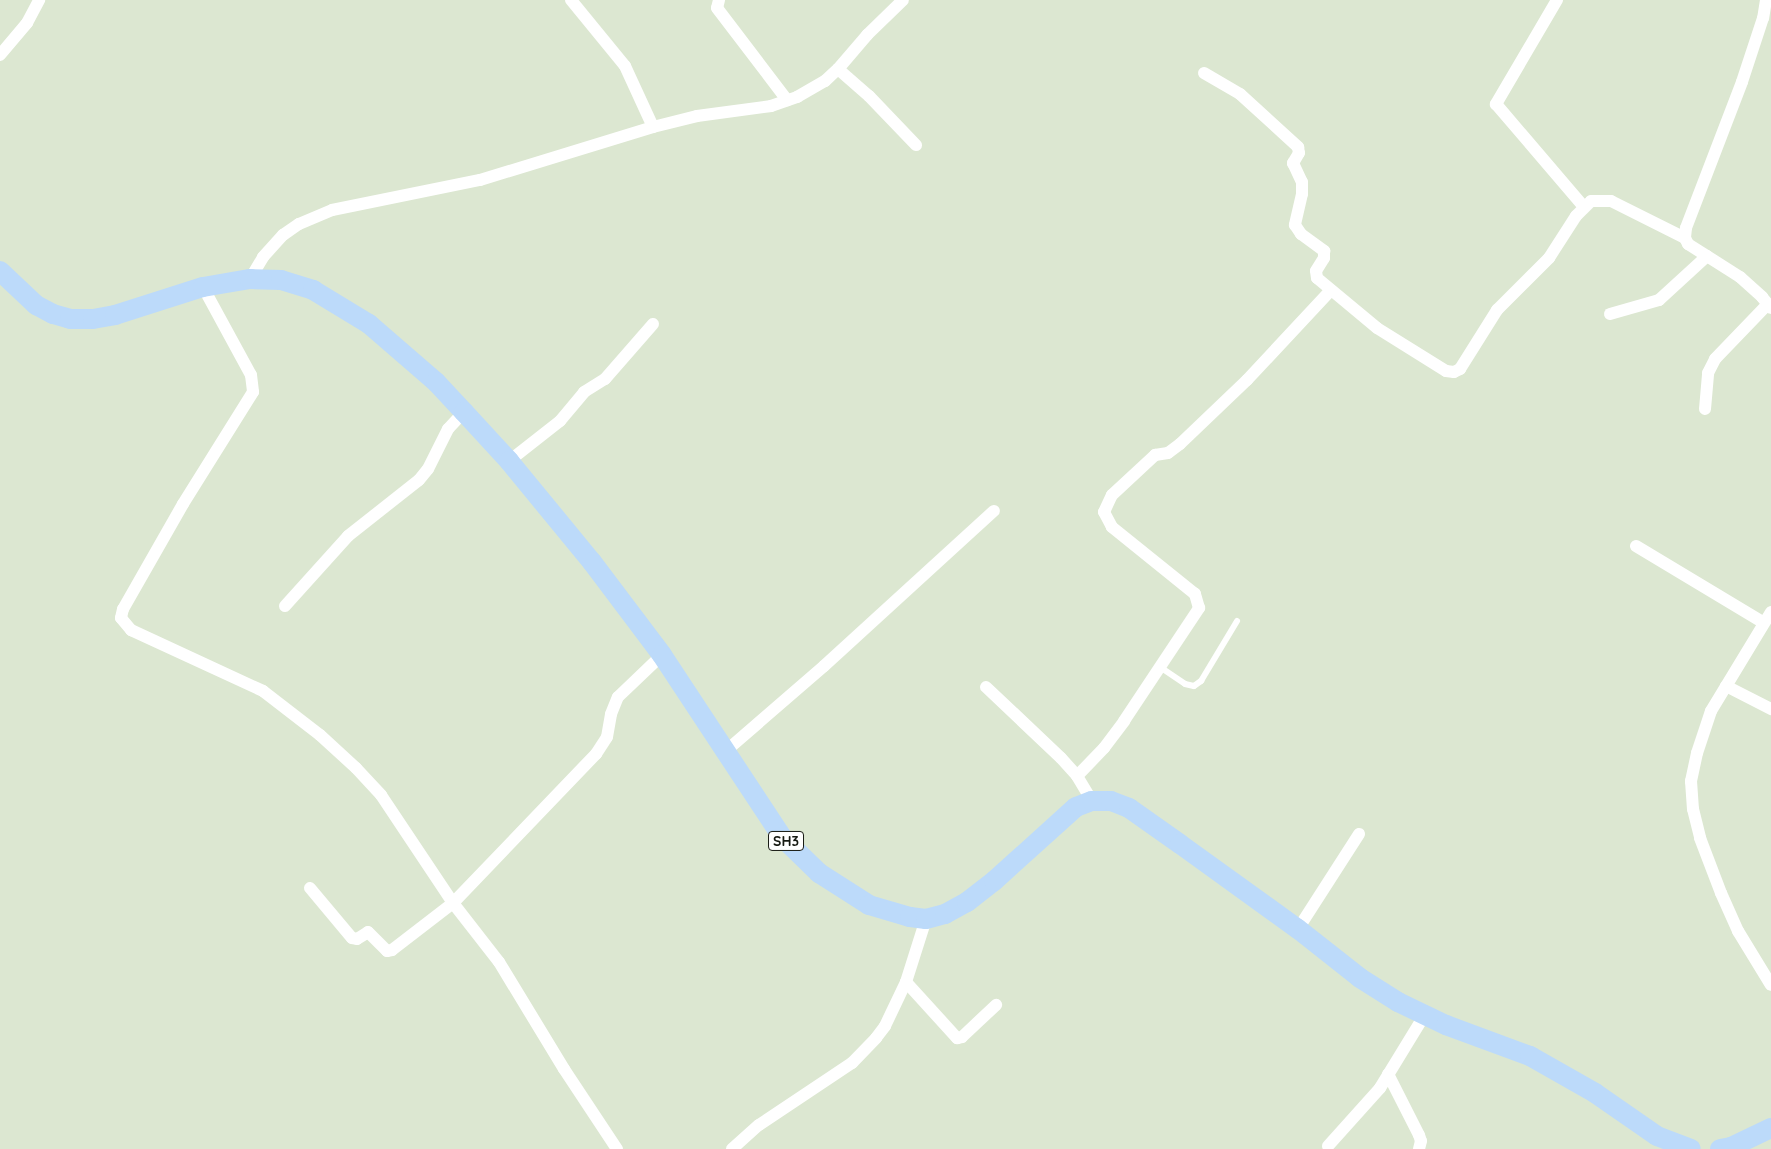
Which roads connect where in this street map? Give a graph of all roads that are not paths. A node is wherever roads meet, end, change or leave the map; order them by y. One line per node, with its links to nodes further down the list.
1 (39, 0): 7 (street)
2 (571, 0): 11 (street)
3 (719, 0): 10 (street)
4 (903, 0): 8 (street)
5 (1557, 0): 13 (street)
6 (1766, 0): 14 (street)
7 (0, 55)
8 (838, 69): 10 (street); 12 (street)
9 (1204, 73): 19 (street)
10 (787, 100): 11 (street)
11 (653, 127): 17 (street)
12 (916, 145)
13 (1584, 207): 14 (street); 19 (street)
14 (1685, 238): 15 (street)
15 (1707, 256): 20 (street); 21 (street)
16 (0, 271): 18 (main road, SH3)
17 (250, 279): 18 (main road, SH3); 24 (main road, SH3)
18 (203, 287): 42 (street)
19 (1331, 290): 33 (street)
20 (1769, 306): 23 (street)
21 (1610, 314)
22 (653, 324): 25 (street)
23 (1705, 409)
24 (464, 412): 25 (main road, SH3); 28 (street)
25 (509, 460): 32 (main road, SH3)
26 (994, 511): 37 (street)
27 (1636, 546): 31 (street)
28 (286, 606)
29 (1771, 612): 31 (street)
30 (1237, 621): 33 (lane)
31 (1764, 623): 34 (street)
32 (662, 655): 37 (main road, SH3); 42 (street)
33 (1160, 667): 38 (street)
34 (1726, 686): 36 (street); 46 (street)
35 (986, 687): 38 (street)
36 (1771, 709)
37 (727, 750): 43 (main road, SH3)
38 (1077, 776): 39 (street)
39 (1092, 801): 43 (main road, SH3); 44 (main road)
40 (1359, 834): 44 (street)
41 (310, 888): 42 (street)
42 (453, 904): 54 (street)
43 (926, 919): 45 (street)
44 (1298, 929): 48 (main road)
45 (906, 982): 47 (street); 55 (street)
46 (1771, 985)
47 (996, 1005)
48 (1424, 1016): 49 (street); 51 (main road)
49 (1388, 1074): 52 (street); 56 (street)
50 (1771, 1128): 53 (main road)
51 (1653, 1142): 57 (main road)
52 (1328, 1146)
53 (1727, 1148)
54 (618, 1149)
55 (732, 1149)
56 (1419, 1149)
57 (1691, 1149)

